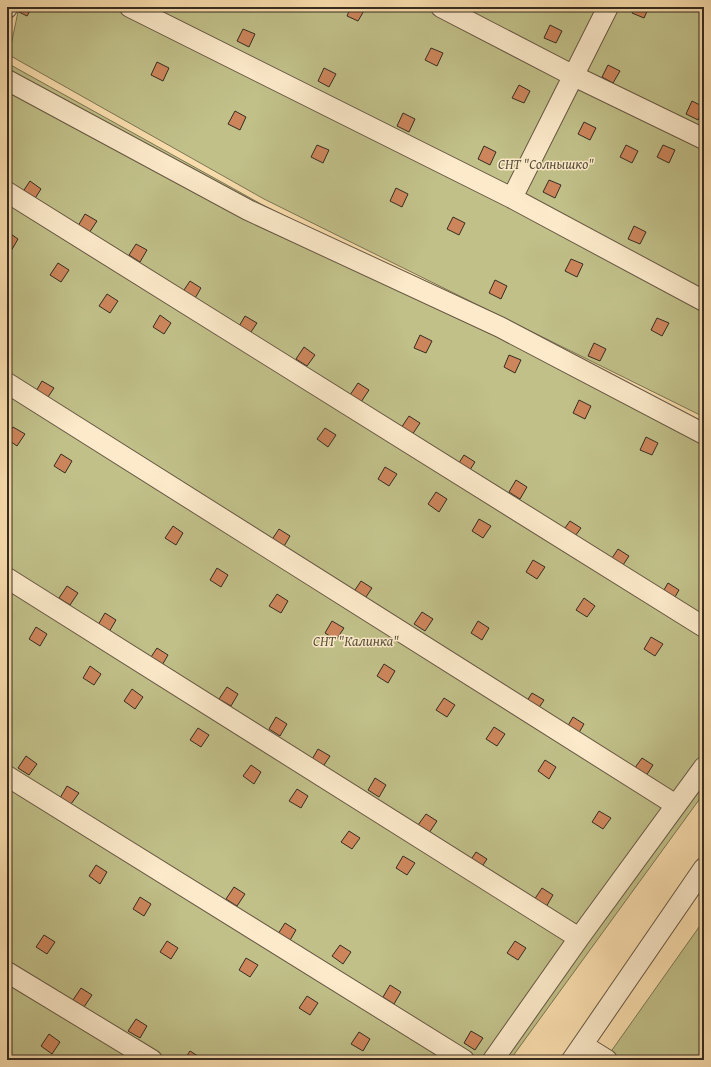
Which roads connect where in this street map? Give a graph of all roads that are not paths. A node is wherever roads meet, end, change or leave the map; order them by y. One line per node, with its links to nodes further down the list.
1 (130, 7): 8 (street)
2 (441, 7): 4 (street)
3 (608, 7): 4 (street)
4 (574, 76): 6 (street); 8 (street)
5 (7, 80): 11 (street)
6 (704, 138)
7 (7, 192): 13 (street)
8 (512, 198): 9 (street)
9 (704, 301)
10 (7, 383): 16 (street)
11 (704, 434)
12 (7, 578): 18 (street)
13 (704, 627)
14 (704, 767): 16 (street)
15 (7, 776): 22 (street)
16 (676, 805): 18 (street)
17 (704, 868): 20 (street)
18 (579, 938): 23 (street)
19 (7, 972): 21 (street)
20 (578, 1052): 24 (street)
21 (152, 1060)
22 (464, 1060)
23 (493, 1060)
24 (608, 1060)

